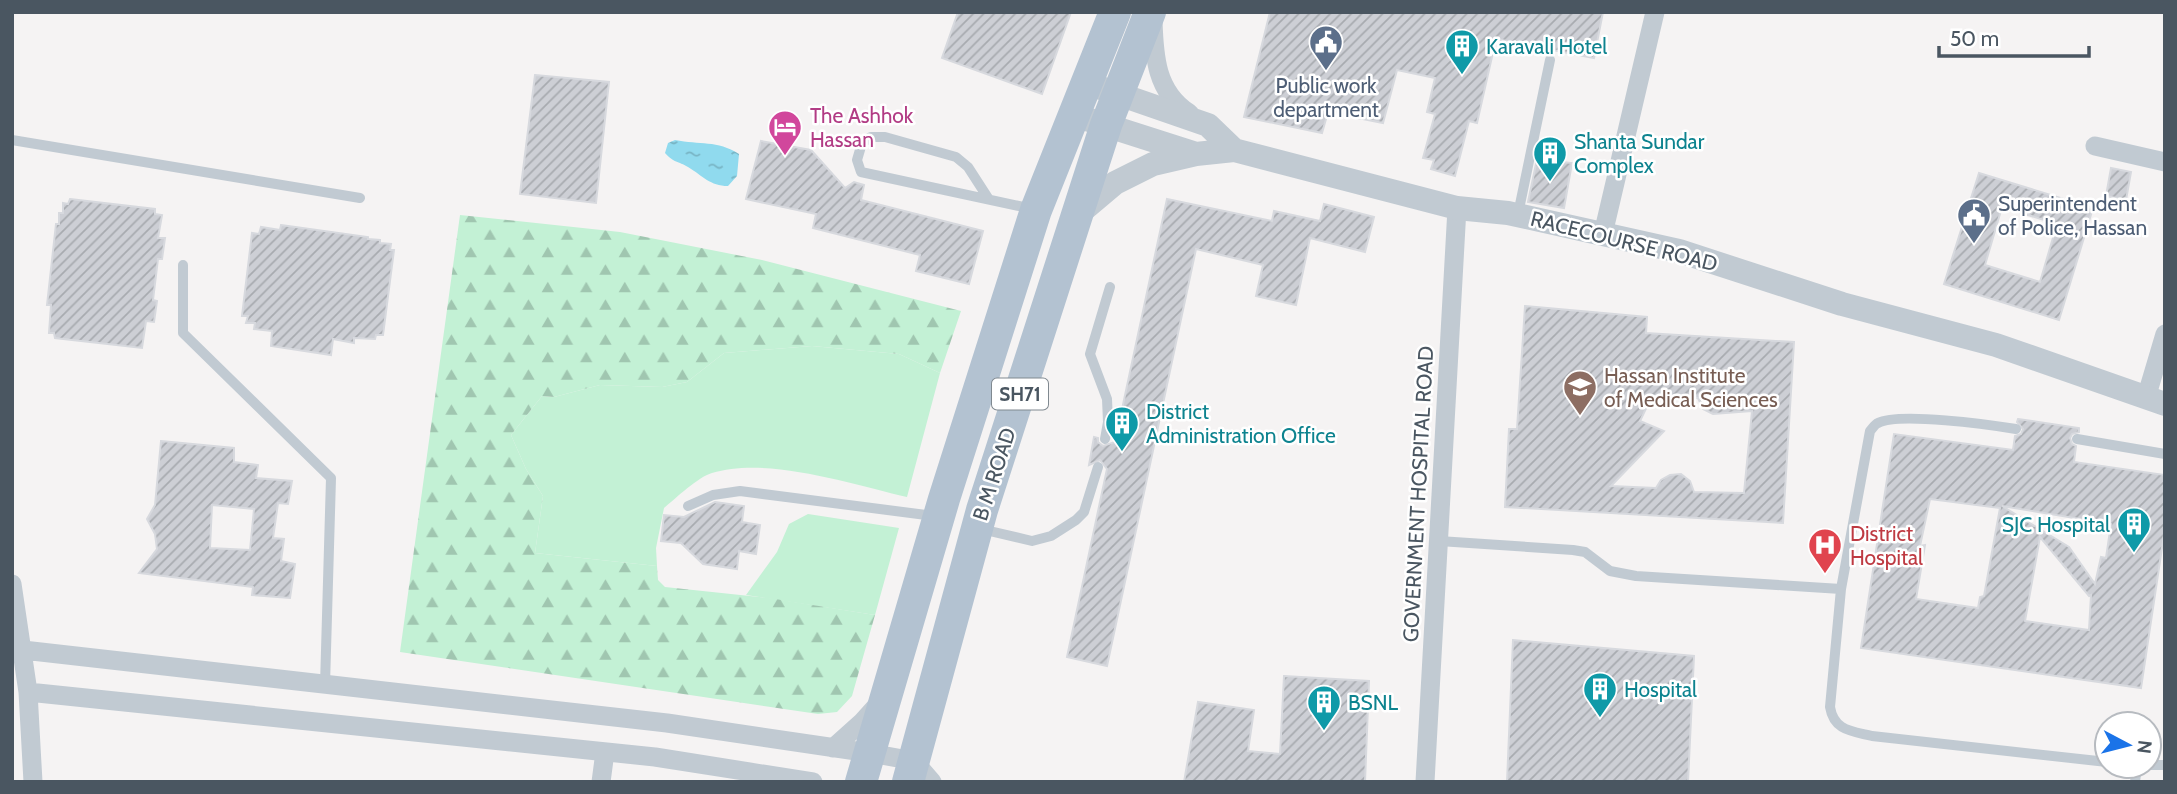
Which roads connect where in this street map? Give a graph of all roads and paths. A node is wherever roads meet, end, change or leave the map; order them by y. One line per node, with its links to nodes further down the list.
1 (1115, 12): 5 (main road, SH71)
2 (1151, 12): 6 (main road, B M ROAD / SH71); 9 (street)
3 (1656, 12): 21 (street)
4 (1550, 61): 20 (lane)
5 (1087, 82): 6 (street, RACECOURSE ROAD); 7 (main road, B M ROAD / SH71)
6 (1117, 95): 8 (main road, B M ROAD / SH71); 9 (street, RACECOURSE ROAD)
7 (1074, 115): 8 (street); 18 (main road, B M ROAD / SH71)
8 (1107, 125): 13 (street); 19 (main road, B M ROAD / SH71)
9 (1208, 125): 12 (street, RACECOURSE ROAD)
10 (12, 140): 15 (lane)
11 (2095, 146): 14 (street)
12 (1234, 150): 13 (street); 17 (street, RACECOURSE ROAD)
13 (1196, 154): 19 (street)
14 (2165, 162)
15 (360, 198)
16 (988, 198): 16 (lane); 18 (lane)
17 (1457, 208): 20 (street, RACECOURSE ROAD); 34 (street, GOVERNMENT HOSPITAL ROAD)
18 (1036, 210): 32 (main road, B M ROAD / SH71)
19 (1077, 215): 33 (main road, B M ROAD / SH71)
20 (1518, 215): 21 (street, RACECOURSE ROAD)
21 (1603, 234): 25 (street, RACECOURSE ROAD)
22 (183, 265): 38 (lane)
23 (1110, 287): 27 (lane)
24 (2165, 334): 25 (street)
25 (2155, 401)
26 (2016, 429): 36 (lane)
27 (1105, 439)
28 (2077, 439): 29 (lane)
29 (2165, 454)
30 (1098, 467): 33 (lane)
31 (688, 506): 32 (lane)
32 (942, 508): 33 (main road); 40 (main road, B M ROAD / SH71)
33 (980, 519): 45 (main road, B M ROAD / SH71)
34 (1438, 541): 36 (lane); 49 (street, GOVERNMENT HOSPITAL ROAD)
35 (12, 584): 37 (street)
36 (1841, 589): 43 (lane)
37 (23, 650): 38 (street); 39 (street)
38 (325, 685): 41 (street)
39 (28, 692): 42 (street); 46 (street)
40 (888, 692): 41 (street); 44 (main road, B M ROAD / SH71)
41 (833, 748): 44 (street)
42 (605, 752): 47 (street); 48 (street)
43 (2093, 760)
44 (865, 767): 45 (street)
45 (918, 775)
46 (33, 782)
47 (601, 782)
48 (813, 782)
49 (1425, 782)

